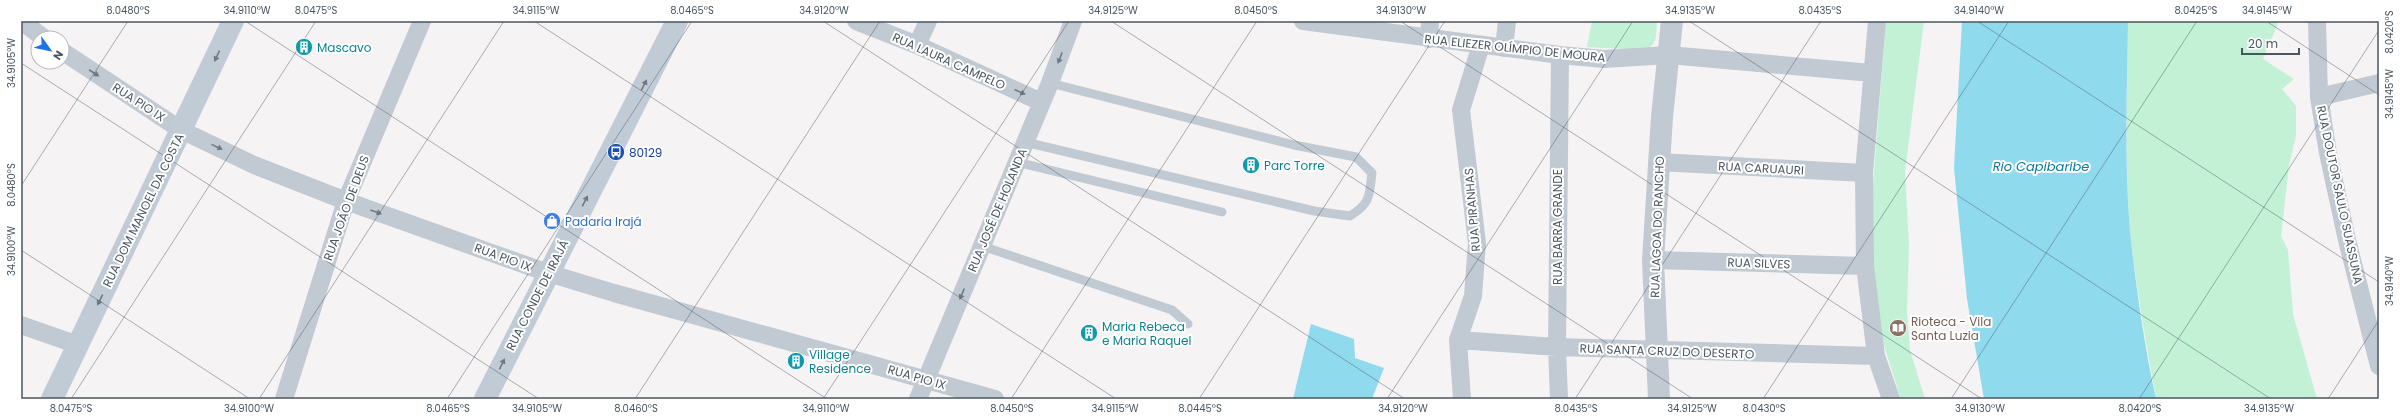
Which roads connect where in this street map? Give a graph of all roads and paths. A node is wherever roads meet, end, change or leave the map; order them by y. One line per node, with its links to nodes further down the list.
1 (21, 21): 14 (street)
2 (233, 21): 27 (main road, RUA DOM MANOEL DA COSTA, one-way to 27)
3 (422, 21): 32 (street, RUA JOÃO DE DEUS)
4 (677, 21): 37 (main road, RUA CONDE DE IRAJÁ, one-way to 4)
5 (856, 21): 16 (street, RUA LAURA CAMPELO)
6 (928, 21): 16 (street)
7 (1073, 21): 24 (street, RUA JOSÉ DE HOLANDA, one-way to 24)
8 (1302, 21): 15 (street, RUA ELIEZER OLÍMPIO DE MOURA)
9 (1430, 21): 15 (street)
10 (1507, 21): 18 (street)
11 (1672, 21): 20 (street, RUA LAGOA DO RANCHO)
12 (1877, 21): 22 (street)
13 (2317, 21): 25 (street, RUA DOUTOR SAULO SUASSUNA)
14 (33, 30)
15 (1429, 39): 17 (street, RUA ELIEZER OLÍMPIO DE MOURA)
16 (918, 45): 26 (street, RUA LAURA CAMPELO, one-way to 26)
17 (1481, 45): 18 (street, RUA ELIEZER OLÍMPIO DE MOURA); 40 (street, RUA PIRANHAS)
18 (1504, 48): 19 (street, RUA ELIEZER OLÍMPIO DE MOURA)
19 (1560, 55): 20 (street, RUA ELIEZER OLÍMPIO DE MOURA); 42 (street, RUA BARRA GRANDE)
20 (1669, 55): 22 (street, RUA ELIEZER OLÍMPIO DE MOURA); 30 (street, RUA LAGOA DO RANCHO)
21 (70, 56): 27 (street, RUA PIO IX, one-way to 27)
22 (1872, 73): 31 (street)
23 (2379, 82): 25 (street)
24 (1050, 83): 26 (street, RUA JOSÉ DE HOLANDA); 28 (lane)
25 (2319, 97): 45 (street, RUA DOUTOR SAULO SUASSUNA)
26 (1041, 102): 28 (street, RUA JOSÉ DE HOLANDA)
27 (181, 130): 32 (street, RUA PIO IX, one-way to 32); 41 (main road, RUA DOM MANOEL DA COSTA, one-way to 41)
28 (1025, 142): 29 (street, RUA JOSÉ DE HOLANDA)
29 (1016, 162): 33 (lane); 34 (street, RUA JOSÉ DE HOLANDA)
30 (1659, 162): 31 (street, RUA CARUAURI); 35 (street, RUA LAGOA DO RANCHO)
31 (1864, 173): 36 (street)
32 (346, 201): 37 (street, RUA PIO IX, one-way to 37); 48 (street, RUA JOÃO DE DEUS)
33 (1222, 212)
34 (982, 246): 38 (lane); 46 (street, RUA JOSÉ DE HOLANDA, one-way to 46)
35 (1654, 260): 36 (street, RUA SILVES); 43 (street, RUA LAGOA DO RANCHO)
36 (1865, 266): 44 (street)
37 (548, 273): 46 (street, RUA PIO IX); 49 (main road, RUA CONDE DE IRAJÁ, one-way to 37)
38 (1188, 324)
39 (21, 325): 41 (street)
40 (1458, 340): 42 (street, RUA SANTA CRUZ DO DESERTO); 52 (street, RUA PIRANHAS)
41 (78, 345): 47 (main road, RUA DOM MANOEL DA COSTA)
42 (1557, 347): 43 (street, RUA SANTA CRUZ DO DESERTO); 53 (street, RUA BARRA GRANDE)
43 (1656, 351): 44 (street, RUA SANTA CRUZ DO DESERTO); 54 (street, RUA LAGOA DO RANCHO)
44 (1876, 356): 55 (street)
45 (2379, 366)
46 (926, 379): 50 (street, RUA JOSÉ DE HOLANDA); 51 (street, RUA PIO IX)
47 (52, 399)
48 (284, 399)
49 (485, 399)
50 (918, 399)
51 (996, 399)
52 (1462, 399)
53 (1559, 399)
54 (1659, 399)
55 (1891, 399)

